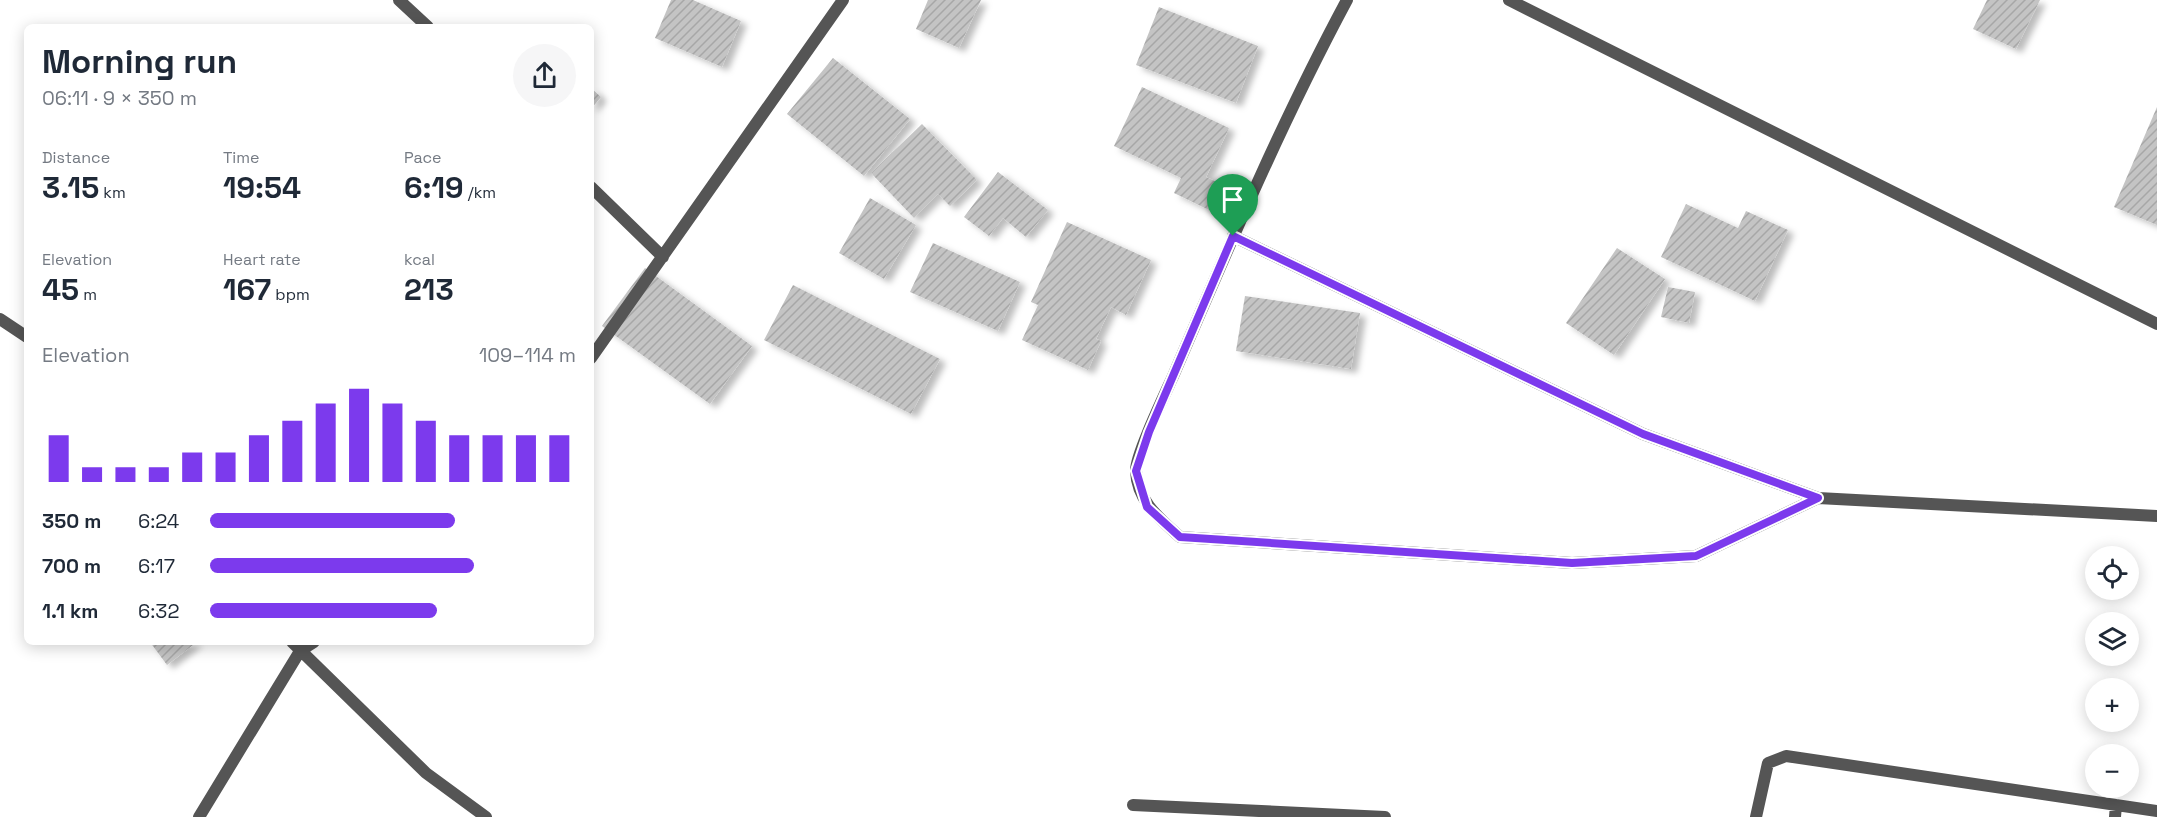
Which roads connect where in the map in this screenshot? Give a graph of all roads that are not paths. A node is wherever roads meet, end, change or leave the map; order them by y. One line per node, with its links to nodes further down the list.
1 (399, 0): 5 (street)
2 (843, 0): 8 (street)
3 (1347, 0): 7 (street)
4 (1509, 0): 10 (street)
5 (425, 24)
6 (594, 190): 8 (street)
7 (1233, 236): 13 (street); 13 (street)
8 (663, 257): 12 (street)
9 (0, 319): 11 (street)
10 (2157, 324)
11 (24, 335)
12 (594, 354)
13 (1818, 498): 14 (street)
14 (2157, 516)
15 (296, 647): 19 (street); 20 (street)
16 (1134, 805): 21 (street)
17 (2115, 811): 18 (street); 22 (street)
18 (2157, 812)
19 (199, 817)
20 (486, 817)
21 (1385, 817)
22 (1756, 817)

